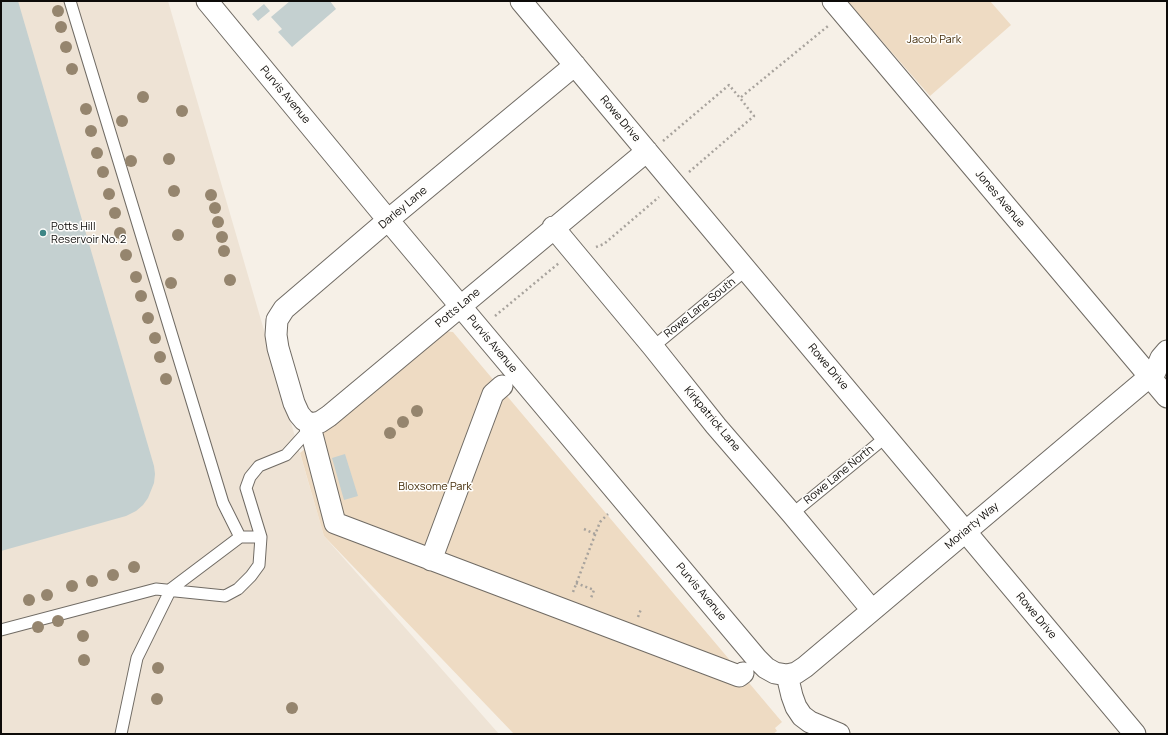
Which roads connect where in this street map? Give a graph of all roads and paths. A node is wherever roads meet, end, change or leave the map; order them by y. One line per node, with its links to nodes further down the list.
1 (70, 1): 31 (lane)
2 (207, 1): 12 (street, Purvis Avenue)
3 (521, 1): 6 (street, Rowe Drive)
4 (833, 1): 21 (street, Jones Avenue)
5 (828, 26): 7 (path)
6 (575, 65): 9 (street, Rowe Drive); 12 (street, Darley Lane)
7 (740, 98): 8 (path); 10 (path)
8 (677, 130)
9 (647, 151): 13 (street, Potts Lane); 16 (street, Rowe Drive)
10 (705, 158)
11 (657, 198): 14 (path)
12 (388, 220): 17 (street, Purvis Avenue); 24 (street, Darley Lane)
13 (554, 227): 17 (street, Potts Lane); 19 (street, Kirkpatrick Lane)
14 (604, 244)
15 (562, 261): 18 (path)
16 (746, 270): 19 (lane, Rowe Lane South); 25 (street, Rowe Drive)
17 (460, 306): 24 (street, Potts Lane); 39 (street, Purvis Avenue)
18 (495, 316)
19 (653, 347): 27 (street, Kirkpatrick Lane)
20 (1167, 351): 21 (street, Moriarty Way)
21 (1157, 373): 23 (street, Jones Avenue); 29 (street, Moriarty Way)
22 (502, 386): 33 (street)
23 (1167, 397)
24 (309, 423): 32 (lane); 33 (street)
25 (886, 437): 27 (lane, Rowe Lane North); 29 (street, Rowe Drive)
26 (609, 513): 30 (path)
27 (792, 514): 35 (street, Kirkpatrick Lane)
28 (584, 529): 30 (path)
29 (965, 531): 35 (street, Moriarty Way); 42 (street, Rowe Drive)
30 (595, 534): 36 (path)
31 (240, 537): 32 (lane); 34 (lane)
32 (261, 537): 34 (lane)
33 (431, 560): 36 (street)
34 (171, 589): 37 (lane); 40 (lane)
35 (872, 610): 39 (street, Moriarty Way)
36 (565, 611): 38 (street)
37 (1, 630)
38 (743, 673)
39 (787, 675): 41 (street)
40 (121, 734)
41 (839, 734)
42 (1135, 734)

